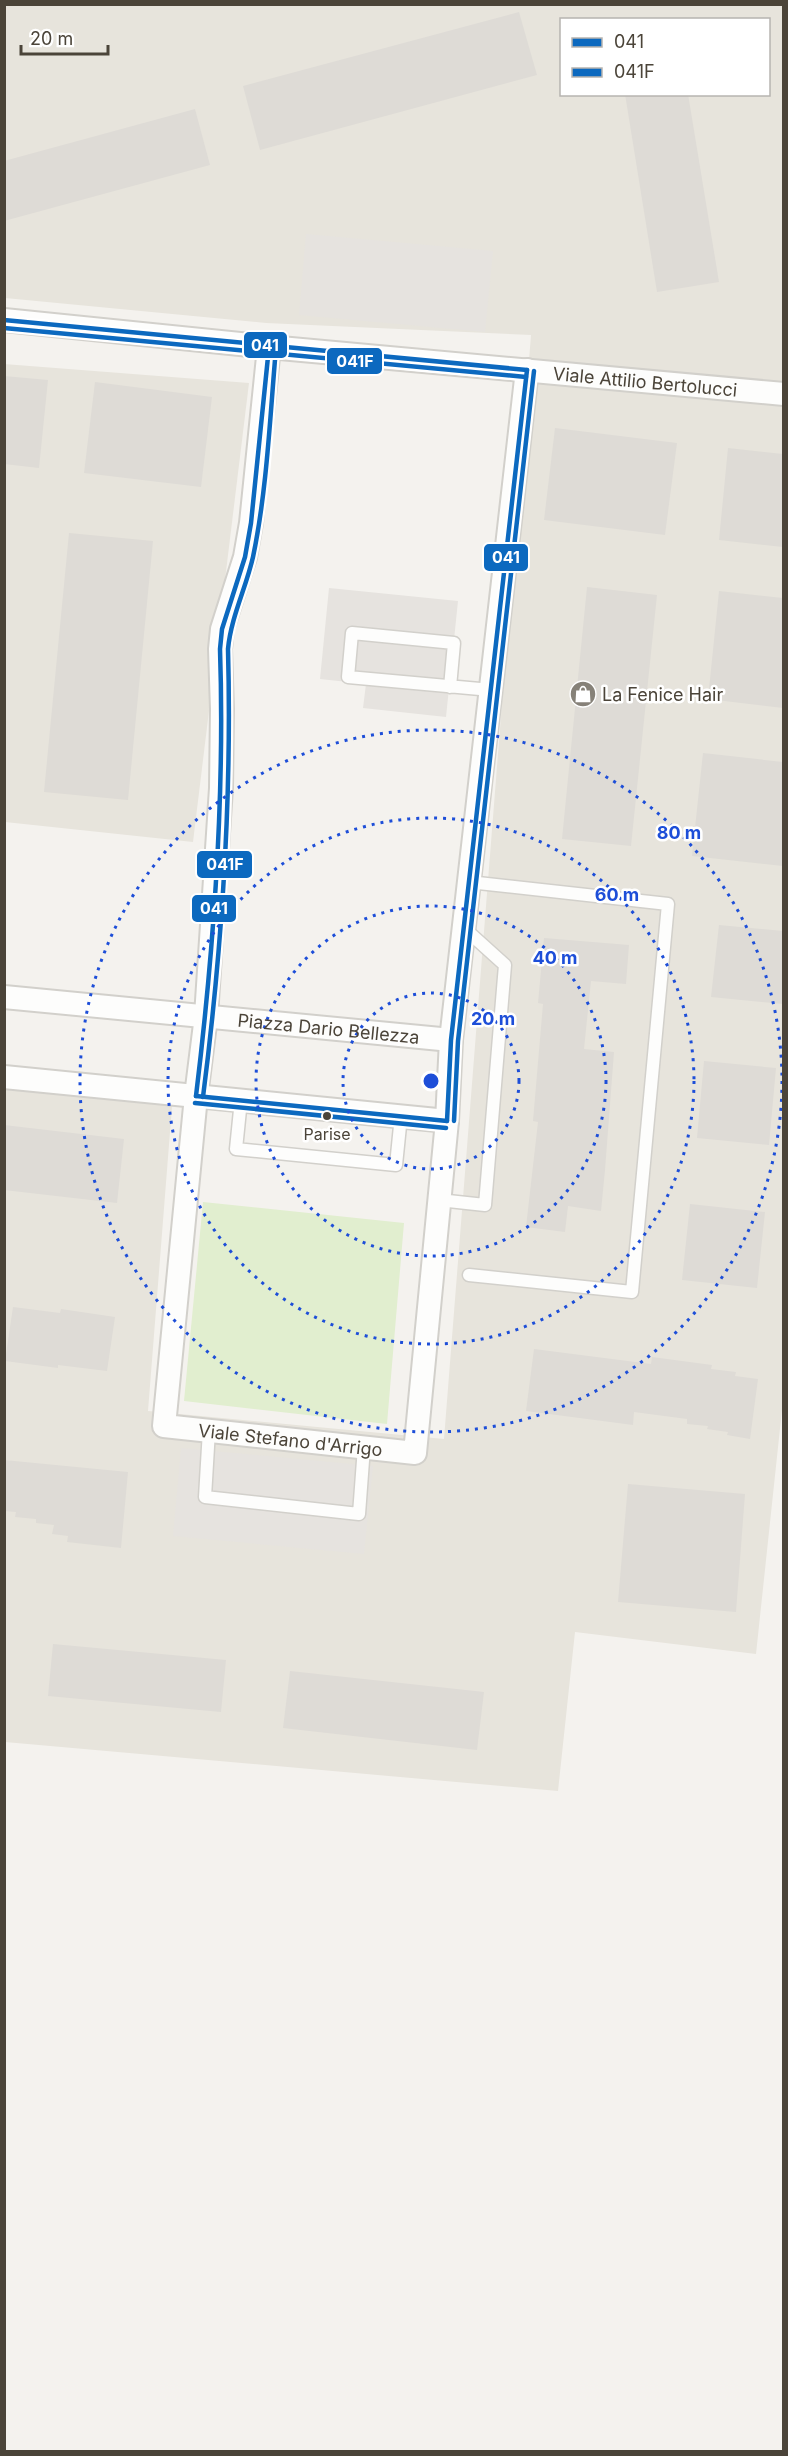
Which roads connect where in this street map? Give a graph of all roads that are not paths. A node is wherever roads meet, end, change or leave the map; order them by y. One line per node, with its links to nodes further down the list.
1 (4, 320): 2 (street, Viale Attilio Bertolucci)
2 (269, 347): 3 (street, Viale Attilio Bertolucci); 10 (street, Viale Stefano d'Arrigo)
3 (527, 370): 4 (street, Viale Attilio Bertolucci); 6 (street, Viale Stefano d'Arrigo)
4 (783, 394)
5 (450, 687): 5 (lane); 6 (lane)
6 (491, 690): 7 (street, Viale Stefano d'Arrigo)
7 (469, 882): 8 (street, Viale Stefano d'Arrigo); 18 (lane)
8 (464, 927): 11 (street, Viale Stefano d'Arrigo); 17 (lane)
9 (4, 996): 10 (street, Piazza Dario Bellezza)
10 (206, 1016): 11 (street, Piazza Dario Bellezza); 13 (street, Viale Stefano d'Arrigo)
11 (451, 1040): 16 (street, Viale Stefano d'Arrigo)
12 (4, 1077): 13 (street)
13 (196, 1096): 14 (street); 19 (street, Viale Stefano d'Arrigo)
14 (241, 1100): 15 (street); 15 (lane)
15 (401, 1116): 16 (street)
16 (447, 1121): 17 (street, Viale Stefano d'Arrigo)
17 (439, 1200): 20 (street, Viale Stefano d'Arrigo)
18 (469, 1275)
19 (209, 1430): 20 (street, Viale Stefano d'Arrigo); 20 (lane)
20 (364, 1447)

